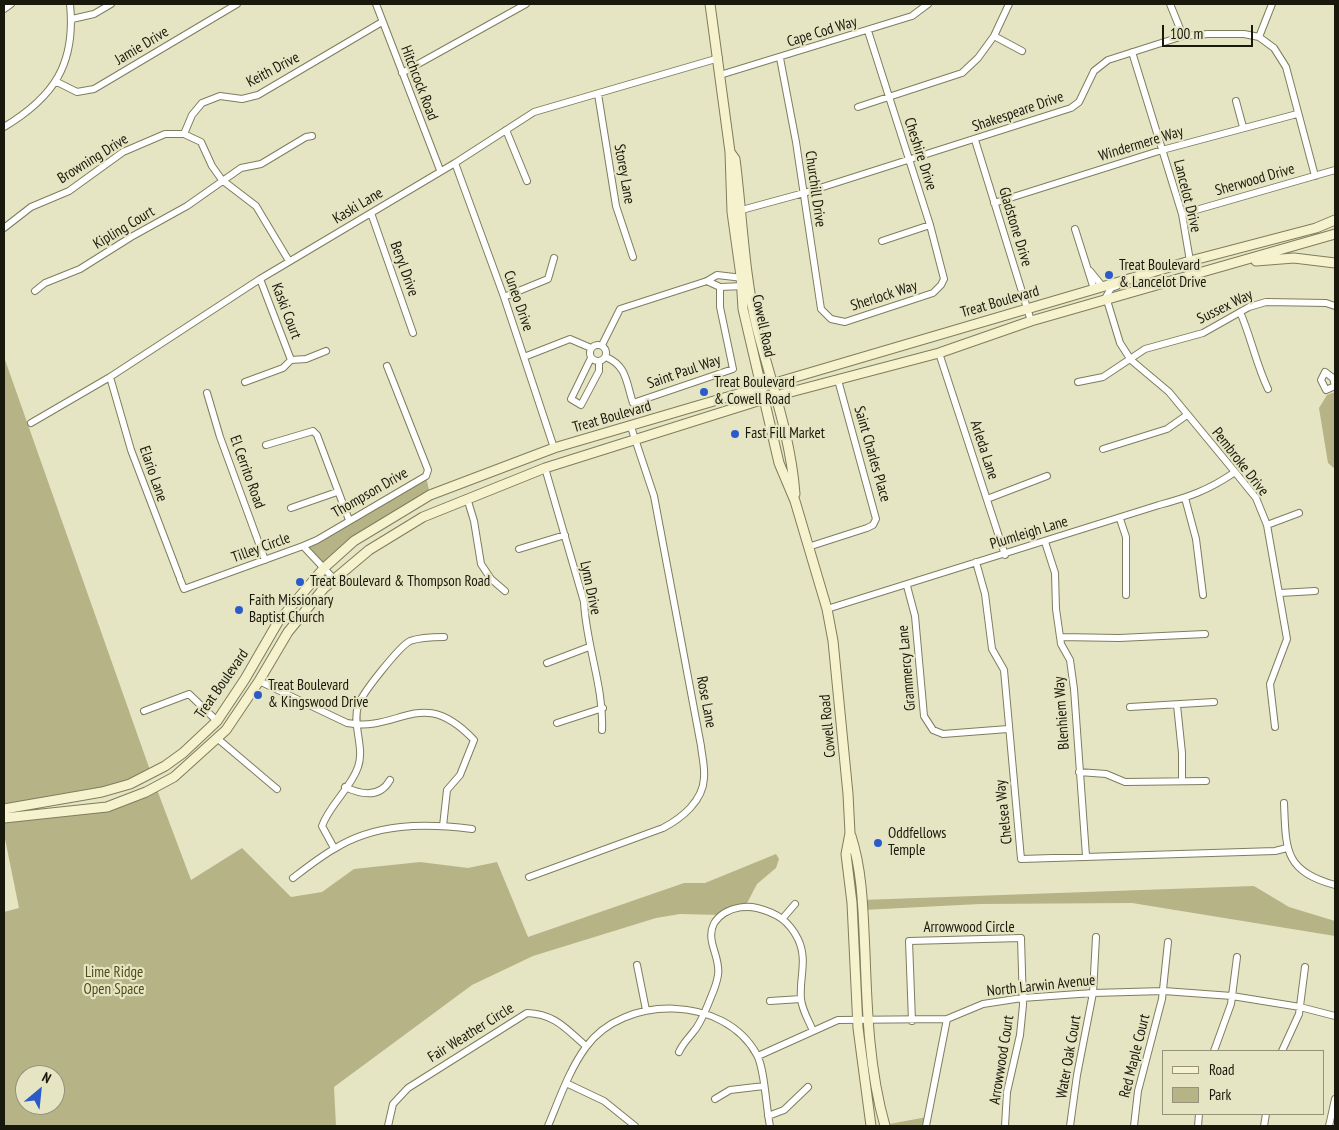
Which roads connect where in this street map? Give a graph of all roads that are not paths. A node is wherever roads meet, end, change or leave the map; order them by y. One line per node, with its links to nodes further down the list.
1 (11, 4): 12 (street)
2 (70, 4): 13 (street)
3 (111, 4): 13 (street)
4 (237, 4): 25 (street, Jamie Drive)
5 (376, 4): 14 (street, Hitchcock Road)
6 (526, 4): 23 (street)
7 (710, 4): 21 (main road, Cowell Road)
8 (928, 4): 15 (street, Cape Cod Way)
9 (1010, 4): 16 (street)
10 (1170, 4): 17 (street)
11 (1272, 4): 18 (street)
12 (4, 9)
13 (72, 19): 25 (street)
14 (382, 22): 23 (street, Hitchcock Road); 34 (street, Keith Drive)
15 (868, 32): 22 (street, Cape Cod Way); 27 (street, Cheshire Drive)
16 (994, 36): 19 (street); 27 (street)
17 (1183, 36): 18 (street, Shakespeare Drive); 20 (street, Shakespeare Drive)
18 (1259, 37): 30 (street)
19 (1022, 51)
20 (1132, 52): 36 (street, Shakespeare Drive); 37 (street, Lancelot Drive)
21 (719, 58): 24 (main road, Cowell Road); 26 (street, Kaski Lane)
22 (780, 58): 24 (street, Cape Cod Way); 46 (street, Churchill Drive)
23 (402, 73): 41 (street, Hitchcock Road)
24 (720, 75): 38 (main road, Cowell Road)
25 (57, 82): 31 (street)
26 (598, 94): 33 (street, Kaski Lane); 58 (street, Storey Lane)
27 (888, 96): 29 (street); 39 (street, Cheshire Drive)
28 (1236, 101): 32 (street)
29 (858, 107)
30 (1298, 114): 32 (street, Windermere Way); 43 (street)
31 (4, 127)
32 (1243, 127): 37 (street, Windermere Way)
33 (506, 130): 40 (street, Kaski Lane); 45 (street)
34 (184, 134): 44 (street); 54 (street, Browning Drive)
35 (312, 136): 44 (street, Kipling Court)
36 (975, 140): 39 (street, Shakespeare Drive); 47 (street, Gladstone Drive)
37 (1162, 150): 47 (street, Windermere Way); 51 (street, Lancelot Drive)
38 (730, 152): 48 (main road, Cowell Road); 49 (main road, Cowell Road)
39 (909, 160): 46 (street, Shakespeare Drive); 53 (street, Cheshire Drive)
40 (455, 163): 41 (street, Kaski Lane); 75 (street, Cuneo Drive)
41 (440, 170): 50 (street, Kaski Lane)
42 (1335, 170): 43 (street, Sherwood Drive)
43 (1315, 176): 51 (street, Sherwood Drive)
44 (222, 180): 61 (street); 73 (street, Kipling Court)
45 (527, 181)
46 (804, 193): 48 (street, Shakespeare Drive); 80 (street, Churchill Drive)
47 (994, 203): 78 (street, Gladstone Drive)
48 (742, 210): 49 (street, Shakespeare Drive); 68 (main road, Cowell Road)
49 (732, 212): 65 (main road, Cowell Road)
50 (371, 213): 61 (street, Kaski Lane); 82 (street, Beryl Drive)
51 (1182, 214): 60 (street, Lancelot Drive)
52 (1334, 222): 56 (main road); 60 (main road, Treat Boulevard)
53 (930, 225): 57 (street); 69 (street, Cheshire Drive)
54 (4, 228)
55 (1075, 228): 72 (street)
56 (1334, 237): 63 (main road, Treat Boulevard)
57 (882, 241)
58 (632, 256)
59 (554, 258): 75 (street)
60 (1190, 260): 64 (main road, Treat Boulevard)
61 (289, 261): 66 (street, Kaski Lane)
62 (1335, 263): 63 (main road)
63 (1219, 266): 76 (main road, Treat Boulevard)
64 (1162, 269): 72 (main road, Treat Boulevard); 76 (street)
65 (741, 276): 67 (street); 68 (street); 71 (main road, Cowell Road)
66 (260, 279): 90 (street, Kaski Court); 94 (street, Kaski Lane)
67 (707, 281): 70 (street); 83 (street)
68 (750, 284): 71 (street); 98 (main road, Cowell Road)
69 (941, 285): 80 (street, Sherlock Way)
70 (720, 287): 71 (street); 88 (street, Saint Paul Way)
71 (741, 288): 98 (main road, Cowell Road)
72 (1098, 288): 74 (main road, Treat Boulevard)
73 (35, 291)
74 (1076, 294): 76 (street); 78 (main road, Treat Boulevard)
75 (504, 297): 87 (street, Cuneo Drive)
76 (1106, 299): 81 (main road, Treat Boulevard); 91 (street, Pembroke Drive)
77 (1335, 306): 79 (street, Sussex Way)
78 (1027, 308): 81 (street, Gladstone Drive); 98 (main road, Treat Boulevard)
79 (1240, 312): 91 (street, Sussex Way); 99 (street)
80 (831, 319)
81 (1031, 322): 86 (main road, Treat Boulevard)
82 (413, 332)
83 (602, 345): 84 (street); 88 (street)
84 (591, 348): 87 (street); 89 (street)
85 (326, 351): 90 (street)
86 (939, 353): 95 (main road, Treat Boulevard); 116 (street, Arleda Lane)
87 (524, 357): 108 (street, Cuneo Drive)
88 (606, 357): 92 (street)
89 (591, 358): 92 (street); 92 (street)
90 (291, 360): 96 (street, Kaski Court)
91 (1131, 360): 97 (street, Sussex Way); 103 (street, Pembroke Drive)
92 (599, 362)
93 (387, 366): 121 (street, Thompson Drive)
94 (110, 378): 104 (street, Kaski Lane); 134 (street, Elario Lane)
95 (838, 380): 101 (main road, Treat Boulevard); 126 (street, Saint Charles Place)
96 (246, 382)
97 (1078, 382)
98 (767, 386): 101 (main road, Cowell Road); 102 (main road, Cowell Road); 105 (main road, Treat Boulevard)
99 (1268, 389)
100 (207, 393): 129 (street, El Cerrito Road)
101 (775, 396): 102 (main road, Treat Boulevard); 117 (main road, Cowell Road)
102 (764, 399): 106 (main road, Treat Boulevard); 117 (main road, Cowell Road)
103 (1187, 415): 109 (street); 111 (street, Pembroke Drive)
104 (31, 423)
105 (631, 427): 106 (street, Rose Lane); 108 (main road, Treat Boulevard)
106 (635, 439): 110 (main road, Treat Boulevard); 175 (street, Rose Lane)
107 (266, 445): 113 (street)
108 (554, 448): 131 (main road, Treat Boulevard)
109 (1103, 449)
110 (545, 468): 114 (main road, Treat Boulevard); 123 (street, Lynn Drive)
111 (1235, 472): 115 (street, Plumleigh Lane); 122 (street, Pembroke Drive)
112 (1047, 476): 116 (street)
113 (337, 492): 118 (street); 121 (street)
114 (467, 498): 132 (main road, Treat Boulevard); 135 (street)
115 (1185, 498): 120 (street, Plumleigh Lane); 139 (street)
116 (987, 499): 128 (street, Arleda Lane)
117 (795, 501): 126 (main road, Cowell Road)
118 (291, 508)
119 (1299, 512): 122 (street)
120 (1120, 518): 124 (street, Plumleigh Lane); 138 (street)
121 (349, 520): 125 (street, Thompson Drive)
122 (1267, 524): 137 (street, Pembroke Drive)
123 (565, 535): 127 (street); 145 (street, Lynn Drive)
124 (1045, 542): 128 (street, Plumleigh Lane); 144 (street, Blenhiem Way)
125 (303, 546): 129 (street, Tilley Circle); 131 (street, Tilley Circle)
126 (808, 547): 140 (main road, Cowell Road)
127 (520, 549)
128 (1005, 555): 130 (street, Plumleigh Lane)
129 (265, 560): 134 (street, Tilley Circle)
130 (976, 562): 133 (street, Plumleigh Lane); 157 (street, Chelsea Way)
131 (324, 568): 132 (street, Tilley Circle); 141 (main road, Treat Boulevard)
132 (334, 579): 147 (main road, Treat Boulevard)
133 (907, 586): 140 (street, Plumleigh Lane); 157 (street, Grammercy Lane)
134 (184, 589)
135 (505, 591)
136 (1315, 591): 137 (street)
137 (1280, 593): 156 (street, Pembroke Drive)
138 (1126, 595)
139 (1203, 595)
140 (827, 609): 171 (main road, Cowell Road)
141 (272, 632): 147 (main road); 153 (main road, Treat Boulevard)
142 (1205, 634): 144 (street)
143 (444, 637): 155 (street)
144 (1060, 637): 160 (street, Blenhiem Way)
145 (589, 647): 146 (street); 151 (street, Lynn Drive)
146 (547, 662)
147 (259, 681): 153 (main road); 155 (street); 159 (main road, Treat Boulevard)
148 (1214, 702): 149 (street)
149 (1177, 705): 150 (street); 162 (street)
150 (1130, 707)
151 (603, 708): 154 (street); 158 (street, Lynn Drive)
152 (144, 712): 153 (street)
153 (218, 719): 167 (main road, Treat Boulevard)
154 (557, 722)
155 (358, 725): 164 (street); 169 (street)
156 (1275, 727)
157 (1008, 729): 174 (street, Chelsea Way)
158 (602, 730)
159 (218, 739): 165 (street); 168 (main road, Treat Boulevard)
160 (1079, 772): 162 (street); 174 (street, Blenhiem Way)
161 (390, 780): 164 (street)
162 (1182, 781): 163 (street)
163 (1206, 781)
164 (345, 787): 172 (street)
165 (277, 789)
166 (1284, 803): 173 (street)
167 (4, 809)
168 (4, 818)
169 (443, 826): 170 (street); 172 (street)
170 (472, 829)
171 (850, 833): 195 (main road, Cowell Road); 196 (main road, Cowell Road)
172 (334, 848): 176 (street)
173 (1287, 848): 174 (street, Chelsea Way); 177 (street)
174 (1086, 856)
175 (529, 877)
176 (293, 878)
177 (1335, 885)
178 (795, 904): 179 (street)
179 (782, 918): 189 (street); 193 (street)
180 (1096, 937): 186 (street, Water Oak Court)
181 (1168, 942): 185 (street, Red Maple Court)
182 (1237, 957): 187 (street)
183 (636, 965): 192 (street)
184 (1305, 967): 191 (street)
185 (1164, 991): 186 (street, North Larwin Avenue); 187 (street, North Larwin Avenue); 220 (street, Red Maple Court)
186 (1093, 993): 188 (street, North Larwin Avenue); 219 (street, Water Oak Court)
187 (1232, 996): 191 (street, North Larwin Avenue); 201 (street)
188 (1022, 998): 197 (street, North Larwin Avenue); 198 (street, Arrowwood Circle); 218 (street, Arrowwood Court)
189 (801, 999): 190 (street); 199 (street)
190 (770, 1001)
191 (1300, 1007): 194 (street, North Larwin Avenue); 202 (street)
192 (646, 1010): 193 (street); 200 (street)
193 (703, 1014): 203 (street); 204 (street)
194 (1335, 1016)
195 (858, 1019): 196 (street, North Larwin Avenue); 199 (street, North Larwin Avenue); 215 (main road, Cowell Road)
196 (868, 1019): 198 (street, North Larwin Avenue); 216 (main road, Cowell Road)
197 (947, 1019): 198 (street, North Larwin Avenue); 217 (street)
198 (912, 1021)
199 (813, 1031): 204 (street, North Larwin Avenue)
200 (586, 1046): 205 (street); 211 (street, Fair Weather Circle)
201 (1214, 1050)
202 (1282, 1050)
203 (679, 1052)
204 (758, 1056): 206 (street)
205 (566, 1083): 212 (street); 213 (street)
206 (764, 1086): 208 (street); 210 (street)
207 (808, 1087): 210 (street)
208 (715, 1098)
209 (1335, 1099): 221 (street)
210 (768, 1116): 214 (street)
211 (388, 1126)
212 (548, 1126)
213 (635, 1126)
214 (770, 1126)
215 (871, 1126)
216 (885, 1126)
217 (926, 1126)
218 (1005, 1126)
219 (1070, 1126)
220 (1134, 1126)
221 (1329, 1126)

